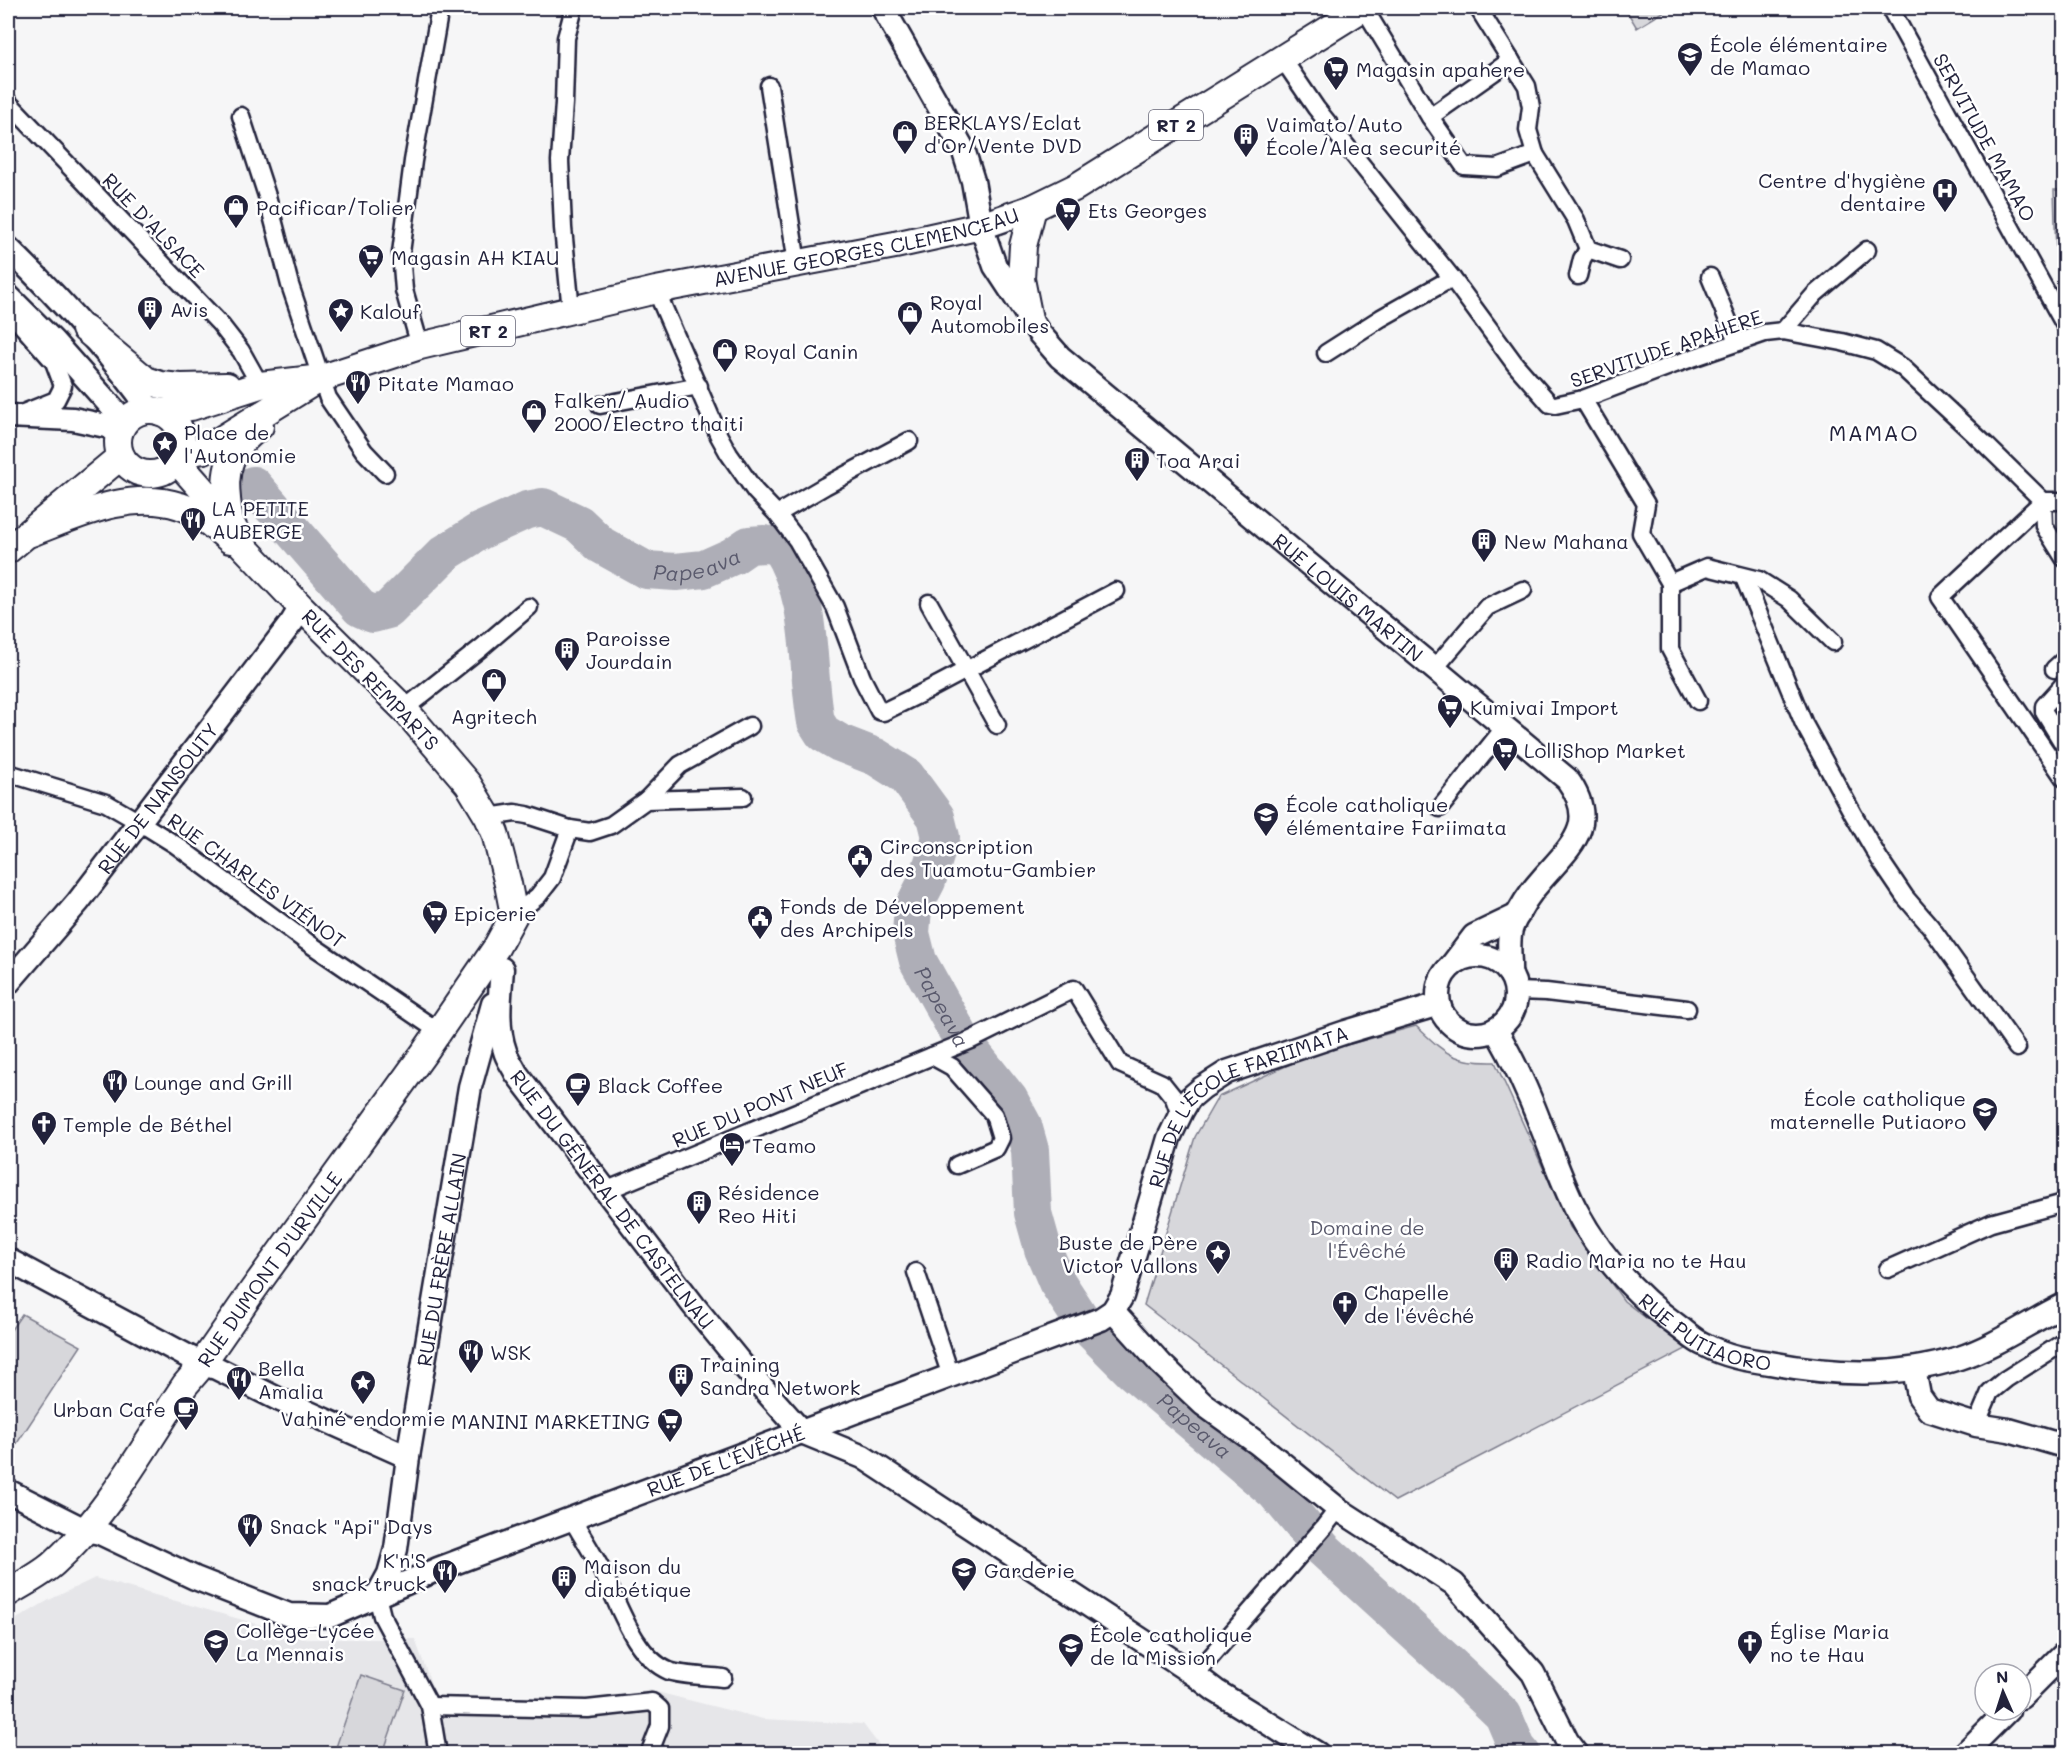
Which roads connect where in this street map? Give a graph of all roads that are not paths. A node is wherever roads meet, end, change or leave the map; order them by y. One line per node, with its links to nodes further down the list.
1 (440, 8): 33 (street)
2 (574, 8): 27 (street)
3 (884, 8): 15 (main road, RUE LOUIS MARTIN)
4 (1363, 8): 7 (main road, AVENUE GEORGES CLEMENCEAU / RT 2); 12 (street)
5 (1478, 8): 8 (street)
6 (1890, 8): 29 (street, SERVITUDE MAMAO)
7 (1282, 58): 14 (main road, AVENUE GEORGES CLEMENCEAU / RT 2); 23 (street, SERVITUDE APAHERE)
8 (1511, 60): 12 (street); 13 (street)
9 (769, 86): 20 (street)
10 (8, 102): 36 (street, RUE D'ALSACE)
11 (241, 117): 35 (street)
12 (1430, 117): 13 (street)
13 (1534, 154): 17 (street)
14 (1033, 208): 15 (main road, AVENUE GEORGES CLEMENCEAU / RT 2); 28 (main road)
15 (981, 226): 20 (main road, AVENUE GEORGES CLEMENCEAU / RT 2); 28 (main road, RUE LOUIS MARTIN)
16 (8, 248): 30 (main road)
17 (1588, 249): 19 (street); 21 (street)
18 (1867, 250): 31 (street)
19 (1620, 260)
20 (797, 263): 24 (main road, AVENUE GEORGES CLEMENCEAU / RT 2)
21 (1578, 276)
22 (1710, 277): 32 (street)
23 (1452, 278): 34 (street); 39 (street, SERVITUDE APAHERE)
24 (656, 290): 27 (main road, AVENUE GEORGES CLEMENCEAU / RT 2); 37 (street)
25 (8, 296): 43 (main road)
26 (8, 310): 42 (street)
27 (571, 311): 33 (main road, AVENUE GEORGES CLEMENCEAU / RT 2)
28 (1029, 318): 64 (main road, RUE LOUIS MARTIN)
29 (2063, 321)
30 (85, 329): 36 (main road); 41 (main road)
31 (1783, 331): 32 (street, SERVITUDE APAHERE); 48 (street, SERVITUDE APAHERE)
32 (1737, 342): 39 (street, SERVITUDE APAHERE)
33 (420, 346): 35 (main road, AVENUE GEORGES CLEMENCEAU / RT 2)
34 (1326, 353)
35 (322, 378): 36 (main road, RT 2); 38 (main road, RT 2); 47 (street)
36 (260, 385): 41 (main road, RT 2)
37 (699, 386): 40 (street); 50 (street)
38 (294, 395): 46 (main road, RT 2); 51 (main road)
39 (1583, 399): 57 (street)
40 (600, 405)
41 (155, 411): 43 (main road, RT 2); 46 (main road)
42 (11, 416): 43 (main road)
43 (123, 425): 45 (main road)
44 (909, 441): 50 (street)
45 (121, 456): 46 (main road, RT 2); 52 (main road)
46 (178, 457): 51 (main road, RUE DES REMPARTS)
47 (385, 473)
48 (2043, 501): 49 (street); 54 (street); 74 (street)
49 (2064, 501)
50 (777, 514): 65 (street)
51 (230, 521): 55 (main road, RUE DES REMPARTS)
52 (31, 532): 53 (main road); 55 (main road)
53 (8, 550)
54 (2064, 558)
55 (265, 568): 61 (main road, RUE DES REMPARTS)
56 (1744, 578): 57 (street); 63 (street); 91 (street)
57 (1670, 583): 67 (street)
58 (1523, 590): 64 (street)
59 (1116, 591): 65 (street)
60 (929, 603): 65 (street)
61 (301, 607): 68 (main road, RUE DES REMPARTS); 79 (main road, RUE DE NANSOUTY)
62 (529, 607): 68 (street)
63 (1833, 642)
64 (1434, 669): 71 (main road, RUE LOUIS MARTIN)
65 (968, 670): 69 (street)
66 (2064, 684): 72 (street)
67 (1698, 701)
68 (404, 709): 78 (main road, RUE DES REMPARTS)
69 (997, 725)
70 (750, 726): 76 (street)
71 (1505, 727): 77 (street); 81 (main road, RUE LOUIS MARTIN)
72 (2064, 745)
73 (8, 773): 79 (street, RUE CHARLES VIÉNOT)
74 (2064, 778)
75 (743, 797): 76 (street)
76 (646, 800): 80 (street)
77 (1440, 808)
78 (488, 817): 80 (street); 82 (main road, RUE DES REMPARTS)
79 (139, 822): 85 (main road, RUE DE NANSOUTY); 90 (street, RUE CHARLES VIÉNOT)
80 (570, 829): 82 (street)
81 (1518, 915): 83 (main road); 86 (main road)
82 (512, 920): 84 (main road, RUE DU FRÈRE ALLAIN); 90 (main road, RUE DUMONT D'URVILLE)
83 (1452, 965): 86 (main road); 87 (main road)
84 (502, 969): 95 (main road, RUE DU GÉNÉRAL DE CASTELNAU); 109 (main road, RUE DU FRÈRE ALLAIN)
85 (8, 983)
86 (1513, 983): 88 (street); 89 (main road)
87 (1439, 1004): 89 (main road); 93 (main road, RUE DE L'ÉCOLE FARIIMATA)
88 (1687, 1010)
89 (1496, 1030): 104 (main road, RUE PUTIAORO)
90 (438, 1031): 103 (main road, RUE DUMONT D'URVILLE)
91 (2017, 1048)
92 (932, 1056): 93 (street, RUE DU PONT NEUF); 94 (street); 95 (street, RUE DU PONT NEUF)
93 (1180, 1115): 101 (main road, RUE DE L'ÉCOLE FARIIMATA)
94 (957, 1165)
95 (605, 1191): 107 (main road, RUE DU GÉNÉRAL DE CASTELNAU)
96 (2064, 1203): 98 (street)
97 (8, 1260): 103 (main road)
98 (1888, 1269)
99 (916, 1272): 105 (street)
100 (2064, 1305): 104 (main road, RUE PUTIAORO)
101 (1107, 1315): 105 (main road, RUE DE L'ÉVÊCHÉ); 111 (main road)
102 (2064, 1342): 106 (street)
103 (202, 1364): 109 (main road); 113 (main road, RUE DUMONT D'URVILLE)
104 (1914, 1370): 106 (main road)
105 (951, 1376): 107 (main road, RUE DE L'ÉVÊCHÉ)
106 (1976, 1425): 108 (main road)
107 (802, 1432): 112 (main road, RUE DE L'ÉVÊCHÉ); 117 (main road)
108 (2064, 1446)
109 (408, 1457): 115 (main road, RUE DU FRÈRE ALLAIN)
110 (8, 1491): 113 (main road, RUE DE L'ÉVÊCHÉ)
111 (1338, 1509): 117 (street); 125 (main road)
112 (571, 1517): 115 (main road, RUE DE L'ÉVÊCHÉ); 118 (street)
113 (85, 1530): 114 (main road, RUE DUMONT D'URVILLE); 115 (main road, RUE DE L'ÉVÊCHÉ)
114 (8, 1593)
115 (377, 1596): 120 (street)
116 (2064, 1656): 119 (main road)
117 (1195, 1675): 124 (main road)
118 (723, 1678)
119 (2033, 1686)
120 (430, 1706): 122 (street); 123 (street)
121 (1996, 1722): 126 (main road)
122 (438, 1754)
123 (649, 1754)
124 (1318, 1754)
125 (1577, 1754)
126 (1964, 1754)

